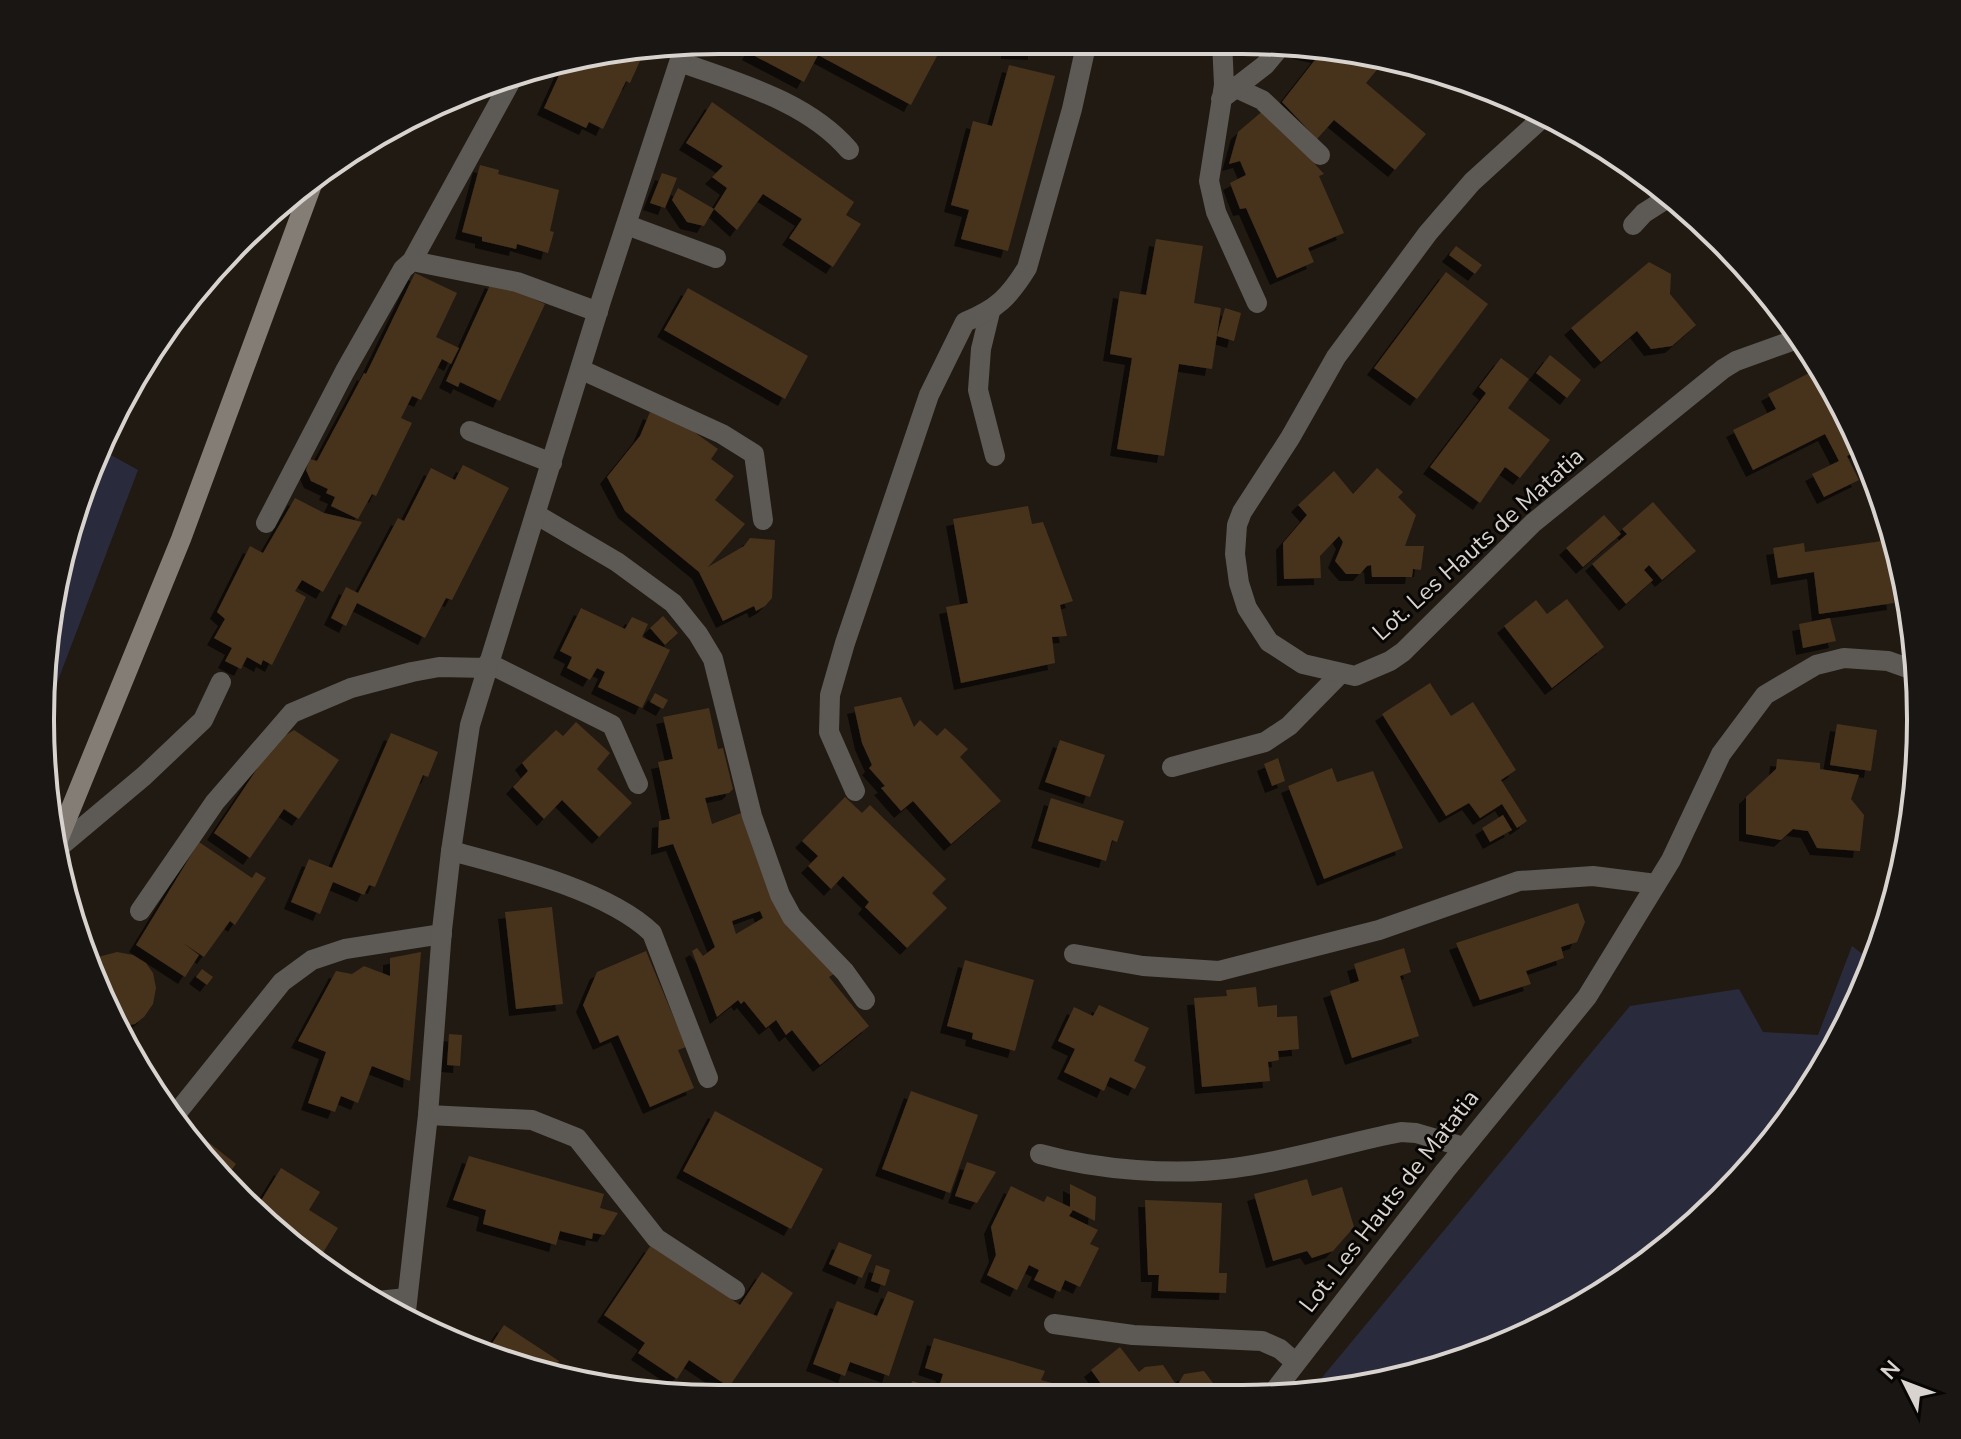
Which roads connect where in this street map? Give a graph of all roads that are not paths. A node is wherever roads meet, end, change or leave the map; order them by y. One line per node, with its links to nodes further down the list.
1 (1084, 54): 19 (street)
2 (1223, 54): 7 (street)
3 (681, 55): 13 (street)
4 (686, 55): 9 (street)
5 (1274, 55): 7 (street)
6 (506, 89): 16 (street)
7 (1228, 94): 10 (street); 17 (street)
8 (1536, 123): 30 (street, Lot. Les Hauts de Matatia)
9 (849, 150)
10 (1320, 155)
11 (307, 198): 35 (main road)
12 (1660, 203): 14 (street)
13 (627, 225): 15 (street); 18 (street)
14 (1633, 225)
15 (716, 258)
16 (412, 261): 18 (street); 27 (street)
17 (1257, 303)
18 (598, 312): 21 (street)
19 (990, 312): 23 (street); 34 (street)
20 (1789, 342): 30 (street, Lot. Les Hauts de Matatia)
21 (582, 370): 24 (street); 26 (street)
22 (470, 431): 24 (street)
23 (995, 456)
24 (552, 463): 25 (street)
25 (537, 515): 28 (street); 42 (street)
26 (763, 520)
27 (266, 523)
28 (487, 666): 33 (street); 37 (street); 39 (street)
29 (1905, 667): 38 (street, Lot. Les Hauts de Matatia)
30 (1340, 674): 32 (street)
31 (221, 682): 36 (street)
32 (1172, 767)
33 (638, 784)
34 (855, 791)
35 (64, 828)
36 (65, 839)
37 (451, 851): 40 (street); 43 (street)
38 (1656, 884): 41 (street); 46 (street, Lot. Les Hauts de Matatia)
39 (140, 911)
40 (442, 934): 44 (street); 45 (street)
41 (1074, 954)
42 (865, 1000)
43 (708, 1078)
44 (180, 1109)
45 (428, 1115): 48 (street); 49 (street)
46 (1464, 1147): 47 (street); 53 (street, Lot. Les Hauts de Matatia)
47 (1040, 1154)
48 (735, 1290)
49 (407, 1298): 50 (street); 51 (street)
50 (393, 1299)
51 (406, 1306)
52 (1054, 1324): 53 (street)
53 (1295, 1362): 54 (street, Lot. Les Hauts de Matatia)
54 (1279, 1384)

